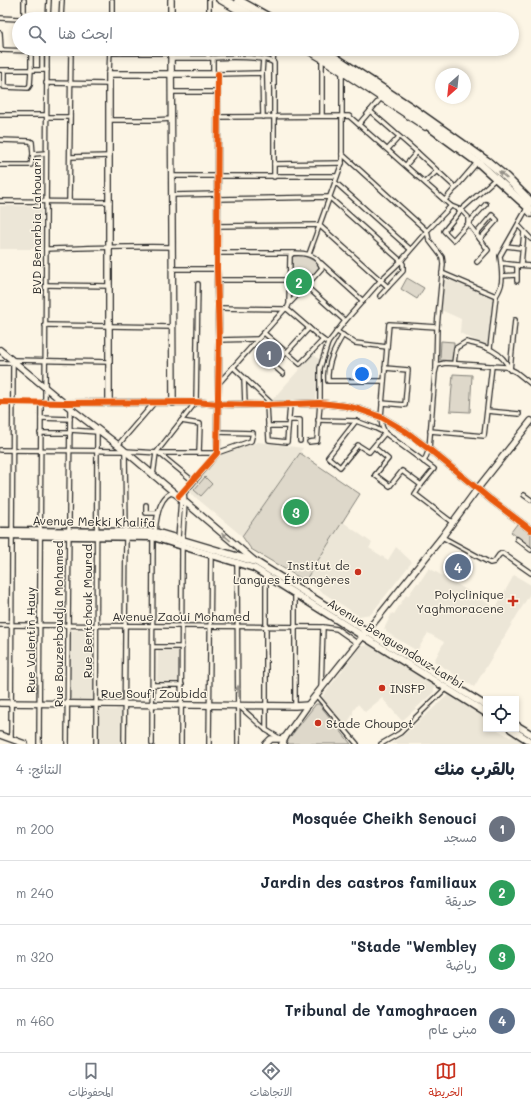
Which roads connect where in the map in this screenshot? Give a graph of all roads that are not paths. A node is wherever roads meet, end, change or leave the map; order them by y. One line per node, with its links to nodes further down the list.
1 (24, 0): 10 (street)
2 (49, 0): 11 (street)
3 (62, 0): 12 (street)
4 (112, 0): 13 (street)
5 (171, 0): 14 (street)
6 (209, 0): 15 (street)
7 (218, 0): 16 (street)
8 (225, 0): 17 (highway)
9 (238, 0): 18 (highway)
10 (24, 12)
11 (48, 12)
12 (61, 12)
13 (112, 12)
14 (171, 12)
15 (209, 12)
16 (238, 12)
17 (246, 12)
18 (259, 12)
19 (0, 18): 20 (street)
20 (12, 19)
21 (0, 33): 22 (street)
22 (0, 50): 23 (street)
23 (12, 50)
24 (30, 56): 42 (street)
25 (43, 56): 43 (street)
26 (46, 56): 43 (street, BVD Benarbia Lahouari)
27 (71, 56): 50 (street)
28 (110, 56): 46 (street)
29 (171, 56): 48 (street)
30 (193, 56): 36 (street)
31 (273, 56): 40 (street)
32 (315, 56): 39 (street)
33 (322, 56): 44 (highway)
34 (333, 56): 98 (highway, one-way to 34)
35 (235, 57): 37 (street); 38 (street)
36 (208, 58): 37 (street)
37 (213, 58): 47 (street)
38 (263, 59): 40 (street); 45 (street)
39 (322, 60): 44 (street); 58 (street)
40 (273, 62): 63 (street)
41 (2, 70): 42 (street); 42 (street)
42 (31, 70): 43 (street)
43 (44, 70): 49 (street, BVD Benarbia Lahouari)
44 (342, 71): 54 (street); 59 (street); 102 (highway)
45 (262, 73): 47 (street); 62 (street)
46 (109, 74): 48 (street); 51 (street)
47 (215, 74): 48 (street); 53 (street)
48 (172, 75): 52 (street)
49 (46, 83): 50 (street); 57 (street, BVD Benarbia Lahouari)
50 (71, 83): 51 (street); 60 (street)
51 (109, 84): 65 (street)
52 (172, 92): 53 (street); 64 (street)
53 (218, 92): 61 (street)
54 (381, 98): 55 (street); 80 (street)
55 (370, 111): 66 (street); 67 (street)
56 (0, 115): 57 (street)
57 (46, 116): 60 (street); 71 (street, BVD Benarbia Lahouari)
58 (322, 116): 59 (street); 63 (street)
59 (342, 116): 66 (street); 73 (street)
60 (70, 117): 75 (street)
61 (218, 117): 62 (street); 84 (street)
62 (262, 117): 63 (street)
63 (273, 117): 77 (street)
64 (172, 119): 65 (street); 82 (street)
65 (108, 120): 74 (street)
66 (359, 124): 69 (street)
67 (399, 136): 69 (street); 70 (street)
68 (0, 140): 72 (street)
69 (388, 149): 79 (street)
70 (417, 152): 79 (street); 81 (street)
71 (46, 153): 72 (street); 95 (street, BVD Benarbia Lahouari)
72 (33, 154): 78 (street)
73 (342, 154): 76 (street); 108 (street)
74 (109, 156): 75 (street); 97 (street)
75 (70, 157): 96 (street)
76 (342, 163): 77 (street); 83 (street)
77 (274, 164): 85 (street)
78 (0, 165)
79 (406, 165): 88 (street)
80 (475, 165): 86 (street); 89 (street)
81 (437, 170): 88 (street); 89 (street)
82 (172, 176): 84 (street); 90 (street)
83 (337, 176): 85 (street); 87 (street)
84 (218, 177): 85 (street); 91 (street)
85 (274, 177)
86 (494, 180): 101 (street); 102 (street)
87 (335, 182): 92 (street); 118 (street)
88 (425, 182): 93 (street)
89 (456, 188): 93 (street)
90 (173, 195): 91 (street); 114 (street)
91 (217, 196): 92 (street); 107 (street)
92 (329, 198): 105 (street); 122 (street)
93 (445, 200): 100 (street)
94 (0, 201): 95 (street)
95 (46, 202): 96 (street); 117 (street, BVD Benarbia Lahouari)
96 (69, 202): 97 (street)
97 (110, 202): 115 (street)
98 (531, 202)
99 (486, 204): 104 (street)
100 (451, 206): 101 (street); 108 (street)
101 (461, 210): 104 (street); 104 (street)
102 (529, 210): 103 (street); 106 (street)
103 (531, 215)
104 (468, 223): 110 (street)
105 (319, 225): 107 (street); 121 (street); 135 (street)
106 (518, 225): 109 (street); 113 (street)
107 (218, 226): 119 (street)
108 (427, 231): 118 (street); 130 (street)
109 (524, 232): 112 (street); 116 (street)
110 (476, 234): 111 (street); 111 (street)
111 (480, 239): 123 (street)
112 (531, 239)
113 (506, 246): 116 (street); 125 (street)
114 (172, 247): 115 (street); 128 (street)
115 (110, 248): 117 (street); 139 (street)
116 (522, 248): 126 (street)
117 (46, 249): 138 (street, BVD Benarbia Lahouari)
118 (410, 250): 122 (street)
119 (217, 253): 120 (street); 129 (street)
120 (293, 253): 121 (street); 134 (street)
121 (309, 254): 124 (street)
122 (401, 261): 135 (street); 141 (street)
123 (476, 262)
124 (320, 263): 140 (street); 144 (street)
125 (501, 263): 126 (street); 132 (street)
126 (519, 265): 127 (street); 131 (street)
127 (531, 266)
128 (173, 269): 129 (street); 152 (street)
129 (217, 269): 133 (street)
130 (442, 273): 143 (street); 153 (street)
131 (516, 275): 132 (street); 136 (street)
132 (502, 276): 143 (street)
133 (217, 280): 134 (street); 146 (street)
134 (289, 280): 145 (street)
135 (381, 280): 141 (street); 144 (street)
136 (517, 281)
137 (198, 284): 186 (street)
138 (46, 285): 139 (street); 150 (street, BVD Benarbia Lahouari)
139 (110, 286): 151 (street)
140 (306, 286): 145 (street); 149 (street)
141 (388, 287): 142 (street)
142 (380, 296)
143 (496, 296): 163 (street)
144 (363, 301): 149 (street)
145 (289, 304): 147 (street)
146 (219, 308): 147 (street); 159 (street)
147 (286, 309): 154 (street); 156 (street)
148 (515, 320): 175 (street)
149 (345, 321): 155 (street)
150 (45, 325): 151 (street); 166 (street, BVD Benarbia Lahouari)
151 (110, 327): 152 (street); 168 (street)
152 (172, 327): 188 (street)
153 (437, 327): 162 (street); 173 (street)
154 (309, 328): 160 (street); 165 (street)
155 (336, 331): 157 (street); 161 (street)
156 (264, 333): 158 (street); 165 (street)
157 (343, 335): 162 (street); 178 (street)
158 (258, 339): 159 (street); 172 (street)
159 (219, 340): 179 (street)
160 (323, 340): 161 (street); 165 (street)
161 (328, 343): 189 (street)
162 (387, 347): 174 (street)
163 (490, 348): 170 (street); 175 (street)
164 (0, 350): 167 (street)
165 (285, 352): 176 (street)
166 (46, 361): 167 (street); 168 (street); 181 (street, BVD Benarbia Lahouari)
167 (13, 362): 169 (street); 181 (street); 183 (street)
168 (109, 362): 185 (street)
169 (0, 363)
170 (454, 363): 171 (street); 173 (street)
171 (492, 366): 175 (street); 196 (street)
172 (233, 367): 177 (street); 179 (street)
173 (436, 367): 209 (street)
174 (385, 368): 178 (street); 190 (street)
175 (510, 370): 180 (street)
176 (283, 374)
177 (244, 378): 192 (street); 194 (street)
178 (384, 381): 190 (street)
179 (219, 383): 191 (street)
180 (531, 384)
181 (45, 387): 184 (street, BVD Benarbia Lahouari); 195 (street)
182 (0, 402): 183 (street)
183 (13, 402): 184 (street); 220 (street)
184 (43, 402): 195 (street); 199 (street, BVD Benarbia Lahouari)
185 (109, 402): 187 (street); 195 (street)
186 (196, 402): 188 (street); 191 (street); 203 (street)
187 (154, 403): 188 (street); 216 (street)
188 (172, 403)
189 (320, 403): 193 (street); 198 (street); 202 (street)
190 (382, 403): 198 (street)
191 (218, 404): 192 (street); 211 (street)
192 (245, 404): 194 (street)
193 (290, 404): 194 (street); 201 (street)
194 (270, 405): 206 (street)
195 (67, 406): 200 (street, Rue Bouzerboudja Mohamed); 208 (street)
196 (487, 411): 197 (street); 209 (street)
197 (519, 414)
198 (381, 417): 213 (street); 218 (street)
199 (41, 418): 200 (street); 212 (street, BVD Benarbia Lahouari)
200 (70, 419): 210 (street, Rue Bouzerboudja Mohamed)
201 (289, 420): 207 (street); 214 (street)
202 (318, 420): 204 (street); 215 (street)
203 (181, 421): 225 (street); 226 (street)
204 (356, 421): 213 (street); 217 (street)
205 (531, 421): 232 (street)
206 (268, 426): 207 (street); 207 (street)
207 (288, 426)
208 (97, 431): 210 (street); 216 (street); 223 (street, Rue Bentchouk Mourad)
209 (430, 431): 218 (street)
210 (70, 432): 212 (street); 222 (street, Rue Bouzerboudja Mohamed)
211 (217, 432): 227 (street); 227 (street)
212 (40, 433): 221 (street, BVD Benarbia Lahouari)
213 (385, 433): 217 (street); 228 (street)
214 (300, 441)
215 (310, 442)
216 (118, 445): 224 (street)
217 (374, 447): 231 (street)
218 (429, 448): 228 (street); 232 (street)
219 (0, 450): 220 (street)
220 (12, 450): 221 (street); 242 (street)
221 (40, 450): 222 (street); 243 (street, Rue Valentin Hauy)
222 (69, 450): 223 (street); 244 (street, Rue Bouzerboudja Mohamed)
223 (97, 451): 224 (street); 245 (street, Rue Bentchouk Mourad)
224 (125, 451): 225 (street); 229 (street); 246 (street)
225 (157, 453): 226 (street); 229 (street); 230 (street)
226 (199, 453): 227 (street)
227 (217, 453): 230 (street)
228 (424, 462): 231 (street)
229 (153, 476): 235 (street)
230 (193, 481): 233 (street)
231 (421, 485): 239 (street)
232 (478, 488): 239 (street); 240 (street)
233 (184, 492): 235 (street); 235 (street)
234 (524, 495): 236 (street)
235 (182, 499): 238 (street); 251 (street); 255 (street, one-way to 235)
236 (531, 500)
237 (146, 505): 238 (street)
238 (158, 513): 247 (street)
239 (453, 523): 249 (street)
240 (531, 530)
241 (0, 531): 242 (main road, Avenue Mekki Khalifa)
242 (11, 533): 243 (main road, Avenue Mekki Khalifa); 248 (main road, Avenue Mekki Khalifa); 261 (street)
243 (40, 534): 244 (main road, Avenue Mekki Khalifa); 262 (street, Rue Valentin Hauy)
244 (69, 534): 245 (main road, Avenue Mekki Khalifa); 263 (street, Rue Bouzerboudja Mohamed)
245 (97, 534): 246 (main road, Avenue Mekki Khalifa); 264 (street, Rue Bentchouk Mourad)
246 (126, 534): 247 (main road, Avenue Mekki Khalifa); 265 (street)
247 (154, 534): 251 (main road, Avenue Mekki Khalifa); 266 (street)
248 (0, 535)
249 (442, 537): 256 (street); 274 (street)
250 (517, 539): 252 (street)
251 (181, 543): 253 (main road, Avenue Mekki Khalifa); 267 (street)
252 (531, 550)
253 (211, 551): 254 (main road, Avenue Mekki Khalifa); 255 (main road, Avenue Mekki Khalifa); 268 (street)
254 (237, 562): 255 (main road, Avenue Mekki Khalifa); 269 (street)
255 (255, 565): 257 (main road, Avenue Benguendouz Larbi); 259 (main road)
256 (531, 573)
257 (266, 576): 258 (main road, Avenue Benguendouz Larbi); 270 (street)
258 (295, 594): 259 (main road, Avenue Benguendouz Larbi); 271 (street)
259 (340, 618): 273 (street); 274 (main road)
260 (0, 625): 261 (street, Avenue Zaoui Mohamed)
261 (11, 625): 262 (street, Avenue Zaoui Mohamed); 284 (street)
262 (40, 625): 263 (street, Avenue Zaoui Mohamed); 285 (street, Rue Valentin Hauy)
263 (68, 625): 264 (street, Avenue Zaoui Mohamed); 286 (street, Rue Bouzerboudja Mohamed)
264 (96, 625): 265 (street, Avenue Zaoui Mohamed); 287 (street, Rue Bentchouk Mourad)
265 (125, 626): 266 (street, Avenue Zaoui Mohamed); 288 (street)
266 (154, 626): 267 (street, Avenue Zaoui Mohamed); 276 (street)
267 (182, 626): 268 (street, Avenue Zaoui Mohamed); 277 (street)
268 (210, 626): 269 (street, Avenue Zaoui Mohamed); 290 (street)
269 (238, 626): 270 (street, Avenue Zaoui Mohamed); 293 (street, one-way to 269)
270 (266, 627): 271 (street, Avenue Zaoui Mohamed); 294 (street)
271 (295, 627): 272 (street, Avenue Zaoui Mohamed); 296 (street)
272 (323, 627): 273 (street, Avenue Zaoui Mohamed); 281 (street)
273 (335, 628): 275 (street, Avenue Zaoui Mohamed)
274 (365, 633): 275 (street); 280 (main road, Avenue Benguendouz Larbi); 291 (main road)
275 (357, 643): 281 (street)
276 (153, 647): 277 (street); 278 (street)
277 (182, 647): 279 (street)
278 (153, 685): 279 (street); 292 (street)
279 (182, 685): 289 (street)
280 (447, 688): 297 (main road, Avenue Benguendouz Larbi); 316 (street)
281 (321, 689): 282 (street)
282 (316, 695): 295 (street); 315 (street)
283 (0, 704): 284 (street, Rue Soufi Zoubida)
284 (11, 704): 285 (street, Rue Soufi Zoubida); 302 (street)
285 (40, 704): 286 (street, Rue Soufi Zoubida); 307 (street, Rue Valentin Hauy)
286 (68, 704): 287 (street, Rue Soufi Zoubida); 308 (street, Rue Bouzerboudja Mohamed)
287 (96, 704): 288 (street, Rue Soufi Zoubida); 309 (street, Rue Bentchouk Mourad)
288 (124, 704): 292 (street, Rue Soufi Zoubida); 310 (street)
289 (182, 704): 290 (street, Rue Soufi Zoubida); 292 (street, Rue Soufi Zoubida); 312 (street)
290 (209, 704): 293 (street, Rue Soufi Zoubida); 313 (street)
291 (483, 704)
292 (153, 705): 311 (street)
293 (238, 705): 294 (street, Rue Soufi Zoubida); 299 (street); 314 (street)
294 (266, 705): 296 (street, Rue Soufi Zoubida); 299 (street)
295 (308, 705): 296 (street, Rue Soufi Zoubida); 303 (street)
296 (295, 706)
297 (483, 711)
298 (519, 728): 304 (main road)
299 (266, 730): 303 (street)
300 (516, 732): 304 (main road)
301 (0, 735): 302 (street)
302 (11, 739): 306 (street)
303 (281, 740): 305 (street)
304 (531, 740)
305 (267, 742)
306 (24, 744)
307 (40, 744)
308 (68, 744)
309 (96, 744)
310 (124, 744)
311 (152, 744)
312 (181, 744)
313 (209, 744)
314 (238, 744)
315 (358, 744)
316 (381, 744)

